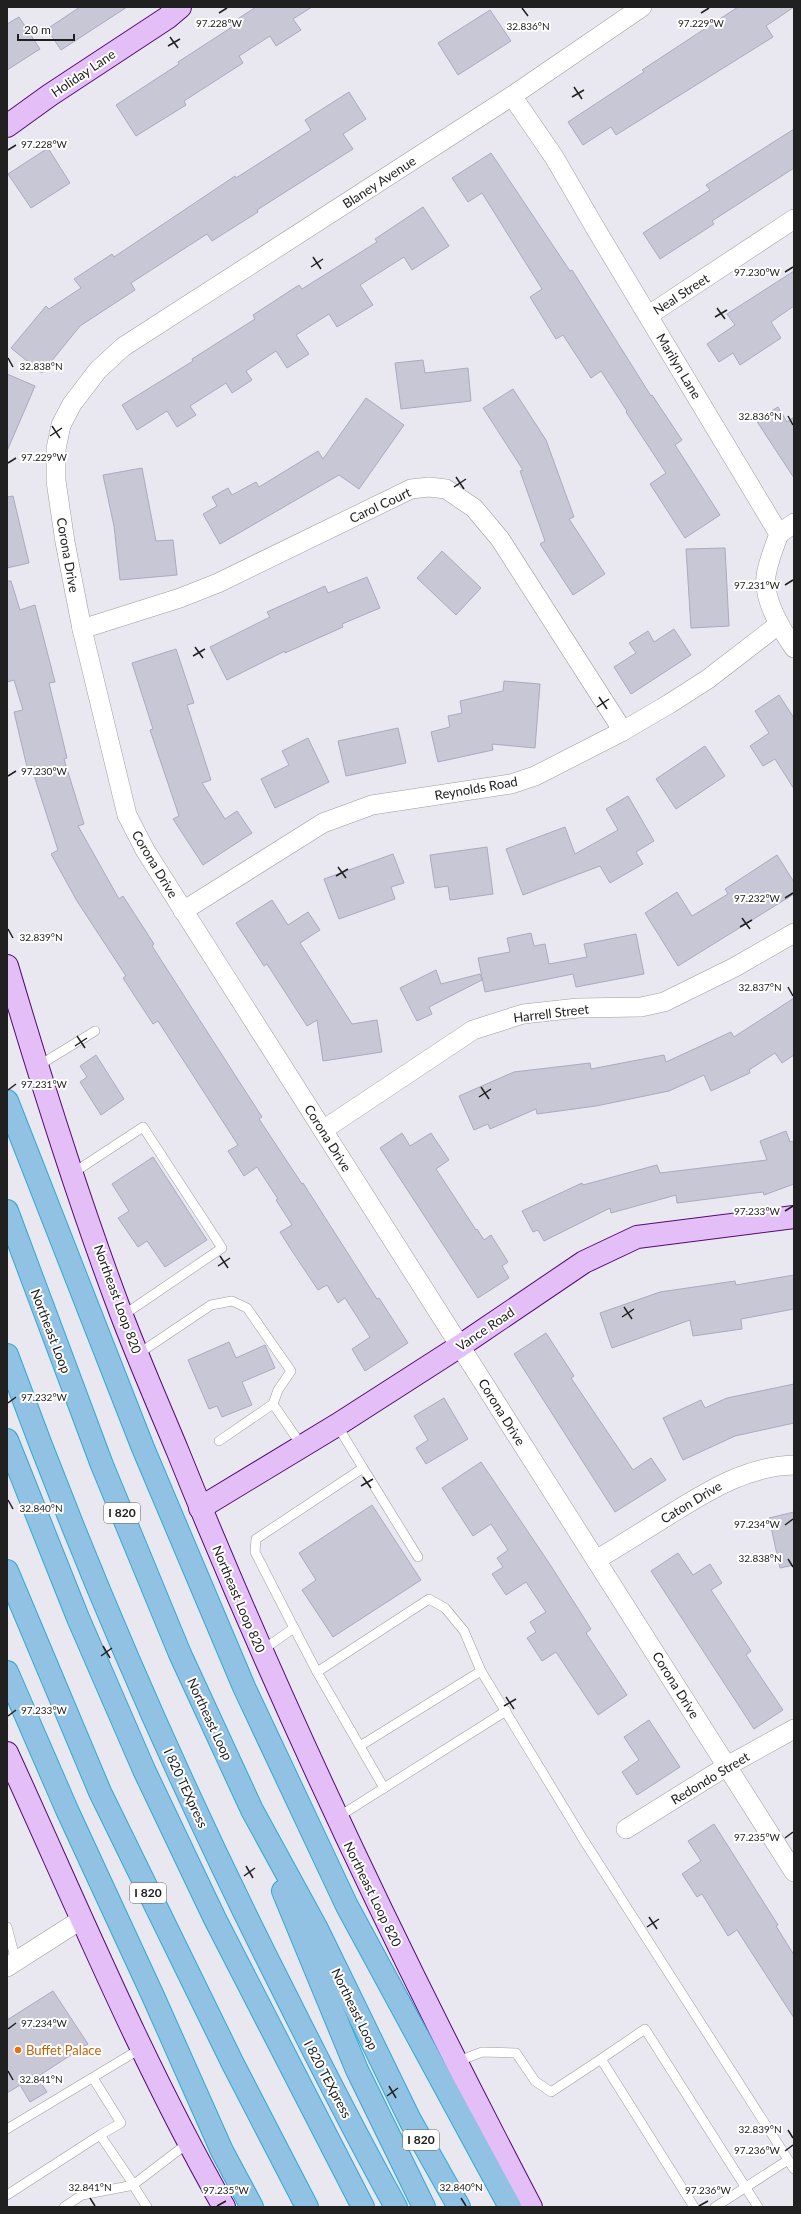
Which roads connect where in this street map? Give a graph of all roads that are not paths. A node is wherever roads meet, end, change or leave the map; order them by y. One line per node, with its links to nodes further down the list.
1 (642, 7): 3 (street, Blaney Avenue)
2 (169, 11): 4 (main road, Holiday Lane)
3 (512, 96): 6 (street, Marilyn Lane); 7 (street, Blaney Avenue)
4 (7, 126)
5 (794, 219): 6 (street, Neal Street)
6 (649, 315): 9 (street, Marilyn Lane)
7 (115, 354): 11 (street, Corona Drive)
8 (794, 523): 9 (street)
9 (778, 534): 10 (street)
10 (778, 625): 12 (street); 13 (street, Reynolds Road)
11 (82, 629): 13 (street, Carol Court); 14 (street, Corona Drive)
12 (794, 648)
13 (623, 731): 14 (street, Reynolds Road)
14 (183, 912): 20 (street, Corona Drive)
15 (794, 933): 20 (street, Harrell Street)
16 (7, 966): 18 (main road, Northeast Loop 820)
17 (94, 1030): 18 (lane)
18 (37, 1067): 21 (main road, Northeast Loop 820)
19 (7, 1101): 78 (highway)
20 (323, 1130): 25 (street, Corona Drive)
21 (73, 1173): 24 (main road, Northeast Loop 820); 24 (lane)
22 (7, 1211): 50 (highway, Northeast Loop / I 820)
23 (794, 1217): 25 (main road, Vance Road)
24 (122, 1316): 26 (main road, Northeast Loop 820)
25 (460, 1346): 29 (main road, Vance Road); 37 (street, Corona Drive)
26 (138, 1354): 28 (lane); 35 (main road, Northeast Loop 820)
27 (7, 1355): 75 (highway, I 820 TEXpress)
28 (272, 1404): 31 (lane); 32 (lane)
29 (337, 1425): 32 (main road, Vance Road); 34 (lane)
30 (7, 1440): 74 (highway)
31 (219, 1441)
32 (302, 1446): 35 (main road, Vance Road)
33 (794, 1465): 37 (street, Caton Drive)
34 (363, 1468): 36 (lane); 39 (lane)
35 (200, 1508): 40 (main road, Northeast Loop 820)
36 (418, 1556)
37 (596, 1560): 48 (street, Corona Drive)
38 (7, 1571): 73 (highway, I 820)
39 (294, 1628): 40 (lane); 43 (lane)
40 (261, 1651): 51 (main road, Northeast Loop 820)
41 (481, 1671): 43 (lane); 44 (lane); 46 (lane)
42 (7, 1672): 72 (highway)
43 (317, 1672): 46 (lane)
44 (506, 1711): 49 (lane); 64 (lane)
45 (794, 1729): 48 (street, Redondo Street)
46 (360, 1746): 49 (lane)
47 (7, 1753): 54 (main road)
48 (727, 1766): 52 (street, Redondo Street); 53 (street, Corona Drive)
49 (384, 1788): 51 (lane)
50 (252, 1810): 76 (highway); 77 (highway, Northeast Loop / I 820)
51 (337, 1818): 59 (main road, Northeast Loop 820)
52 (626, 1828)
53 (794, 1872)
54 (82, 1919): 56 (street); 57 (main road)
55 (7, 1927): 56 (lane)
56 (12, 1964)
57 (140, 2049): 60 (lane); 63 (main road)
58 (601, 2059): 59 (lane); 67 (lane); 80 (lane)
59 (455, 2062): 79 (main road, Northeast Loop 820)
60 (93, 2078): 61 (lane); 62 (lane)
61 (7, 2130)
62 (100, 2135): 66 (lane); 68 (lane)
63 (188, 2143): 66 (lane); 71 (main road)
64 (788, 2160): 65 (lane); 67 (lane)
65 (794, 2170)
66 (134, 2185): 69 (lane); 70 (lane)
67 (746, 2188): 81 (lane); 82 (lane)
68 (7, 2195)
69 (64, 2207)
70 (147, 2207)
71 (224, 2207)
72 (252, 2207)
73 (307, 2207)
74 (362, 2207)
75 (396, 2207)
76 (424, 2207)
77 (459, 2207)
78 (510, 2207)
79 (531, 2207)
80 (694, 2207)
81 (715, 2207)
82 (758, 2207)

